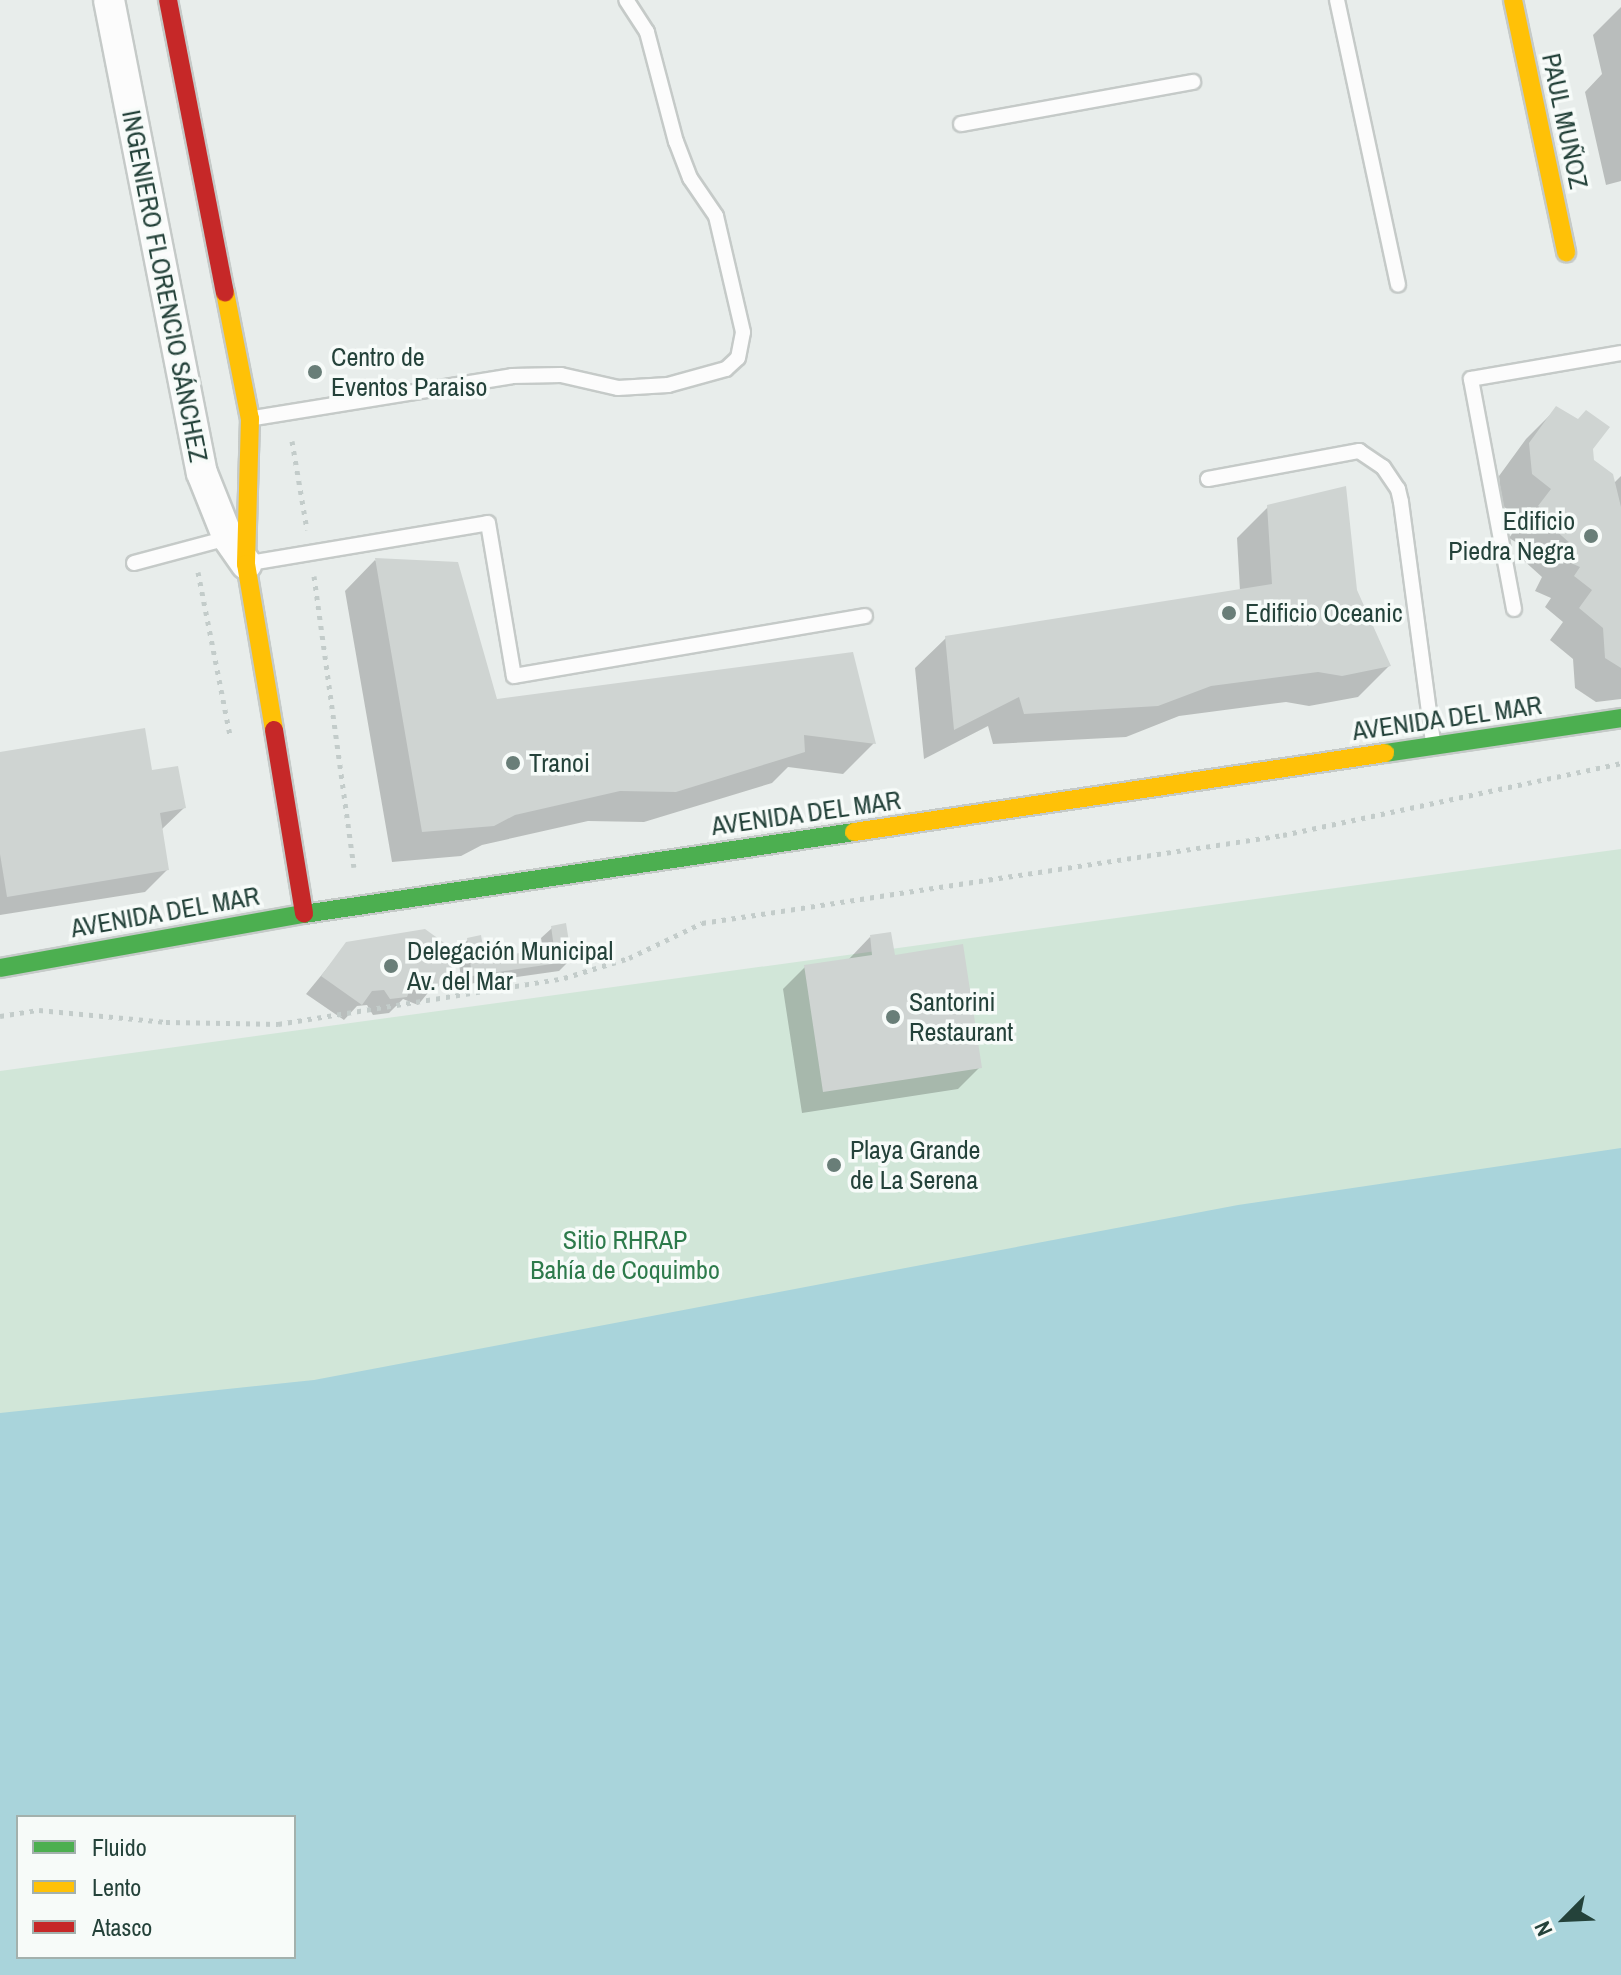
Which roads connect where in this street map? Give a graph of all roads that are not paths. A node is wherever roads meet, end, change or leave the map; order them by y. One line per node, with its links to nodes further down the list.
1 (109, 0): 13 (street, INGENIERO FLORENCIO SÁNCHEZ)
2 (168, 0): 11 (main road, INGENIERO FLORENCIO SÁNCHEZ)
3 (626, 0): 11 (lane)
4 (1337, 0): 9 (lane)
5 (1513, 0): 8 (main road, PAUL MUÑOZ)
6 (1193, 82): 7 (lane)
7 (961, 124)
8 (1566, 252)
9 (1398, 285)
10 (1621, 353): 16 (lane)
11 (250, 419): 15 (main road, INGENIERO FLORENCIO SÁNCHEZ)
12 (1208, 479): 19 (lane)
13 (228, 538): 14 (lane); 15 (street, INGENIERO FLORENCIO SÁNCHEZ)
14 (134, 563)
15 (246, 564): 17 (lane); 20 (main road, INGENIERO FLORENCIO SÁNCHEZ)
16 (1514, 609)
17 (865, 616)
18 (1621, 718): 19 (main road, AVENIDA DEL MAR)
19 (1433, 746): 20 (main road, AVENIDA DEL MAR)
20 (304, 914): 21 (main road, AVENIDA DEL MAR)
21 (0, 968)

